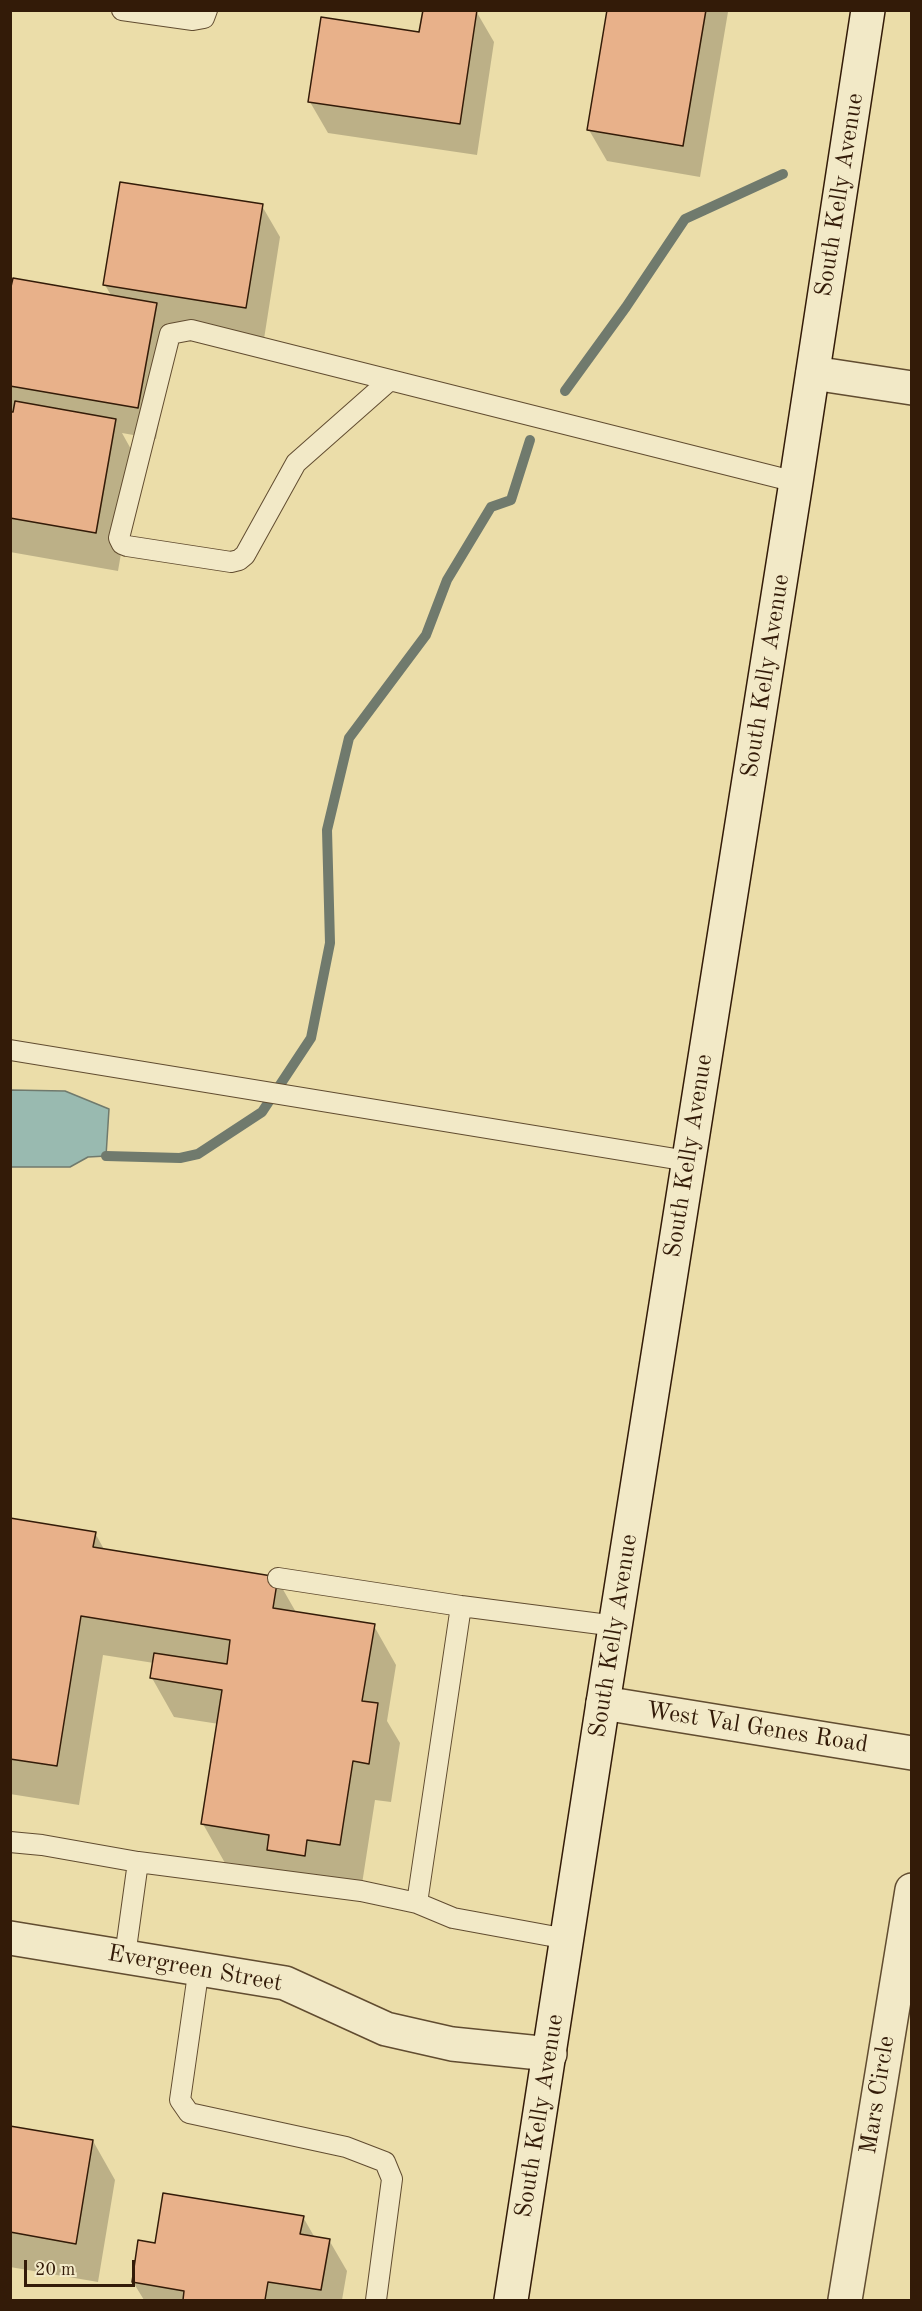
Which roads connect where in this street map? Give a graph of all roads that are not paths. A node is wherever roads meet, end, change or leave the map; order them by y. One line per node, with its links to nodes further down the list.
1 (122, 10): 2 (lane)
2 (207, 10)
3 (868, 10): 4 (main road, South Kelly Avenue)
4 (813, 373): 6 (main road); 7 (main road, South Kelly Avenue)
5 (390, 380): 5 (lane); 7 (lane)
6 (912, 388)
7 (796, 482): 9 (main road, South Kelly Avenue)
8 (10, 1050): 9 (lane)
9 (688, 1161): 12 (main road, South Kelly Avenue)
10 (278, 1578): 11 (lane)
11 (461, 1606): 12 (lane); 18 (lane)
12 (616, 1626): 13 (main road, South Kelly Avenue)
13 (603, 1703): 14 (main road, West Val Genes Road); 20 (main road, South Kelly Avenue)
14 (912, 1753)
15 (10, 1842): 16 (lane)
16 (138, 1862): 18 (lane); 21 (lane)
17 (912, 1890): 26 (main road, Mars Circle)
18 (417, 1903): 20 (lane)
19 (10, 1938): 21 (main road, Evergreen Street)
20 (567, 1939): 23 (main road, South Kelly Avenue)
21 (125, 1956): 22 (main road, Evergreen Street)
22 (199, 1967): 23 (main road, Evergreen Street); 24 (lane)
23 (550, 2054): 25 (main road, South Kelly Avenue)
24 (376, 2301)
25 (511, 2301)
26 (845, 2301)

